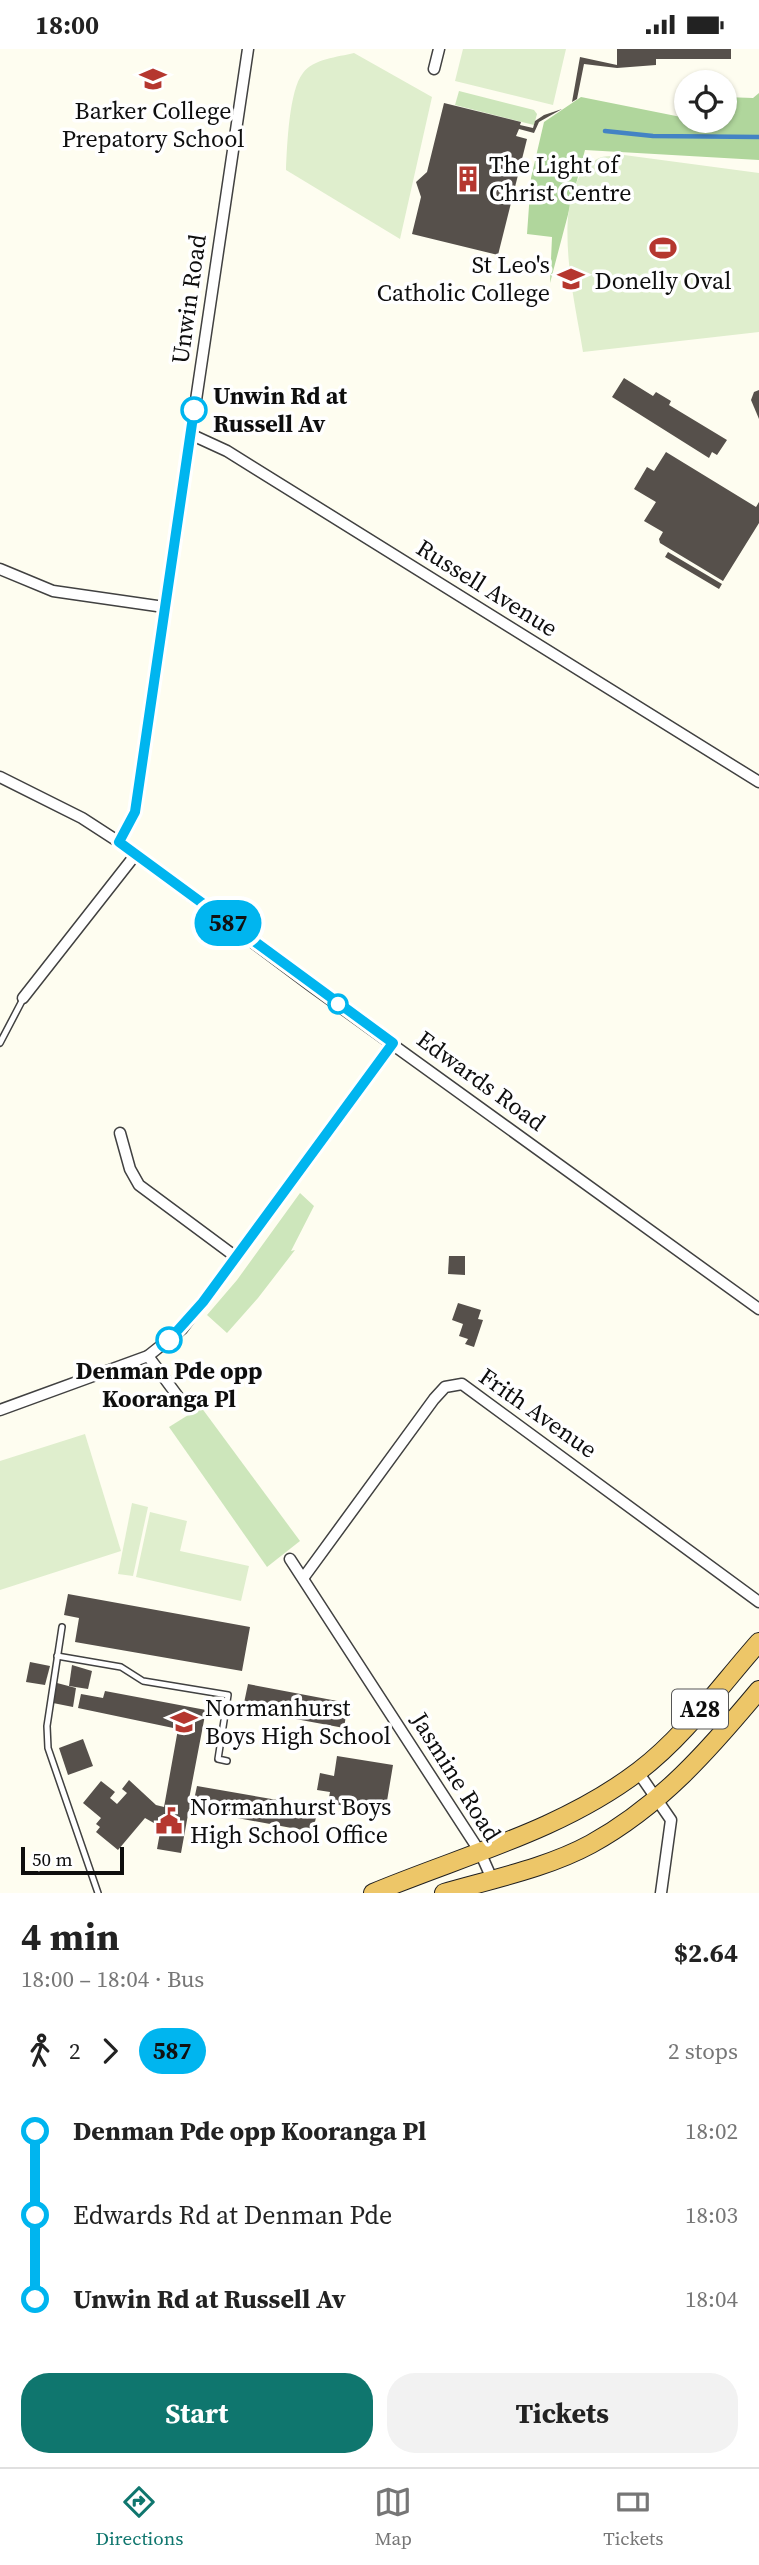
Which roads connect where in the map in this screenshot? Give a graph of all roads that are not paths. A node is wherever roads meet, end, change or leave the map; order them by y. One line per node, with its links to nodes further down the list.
1 (248, 49): 4 (street, Unwin Road)
2 (439, 49): 3 (street)
3 (434, 69)
4 (190, 434): 6 (street, Unwin Road); 8 (street, Russell Avenue)
5 (0, 569): 6 (street)
6 (164, 607): 9 (street, Unwin Road)
7 (0, 777): 9 (street, Edwards Road)
8 (759, 782)
9 (119, 842): 10 (street, Edwards Road)
10 (136, 854): 11 (street); 13 (street, Edwards Road)
11 (23, 998): 12 (lane)
12 (0, 1043)
13 (393, 1043): 15 (street); 16 (street, Edwards Road)
14 (120, 1133): 15 (street)
15 (236, 1257): 17 (street)
16 (759, 1309)
17 (148, 1356): 18 (street); 19 (street)
18 (182, 1402)
19 (0, 1410)
20 (290, 1559): 21 (street, Jasmine Road)
21 (304, 1577): 22 (street, Frith Avenue); 30 (street, Jasmine Road)
22 (759, 1602)
23 (62, 1627): 25 (lane)
24 (759, 1642): 28 (highway, A28)
25 (57, 1656): 27 (lane); 32 (lane)
26 (759, 1690): 29 (highway, A28)
27 (227, 1761)
28 (638, 1772): 29 (street); 30 (highway, A28)
29 (658, 1799): 31 (highway, A28); 35 (street)
30 (480, 1852): 31 (street, Jasmine Road); 33 (highway, A28)
31 (492, 1879): 34 (highway, A28)
32 (98, 1893)
33 (373, 1893)
34 (444, 1893)
35 (661, 1893)

